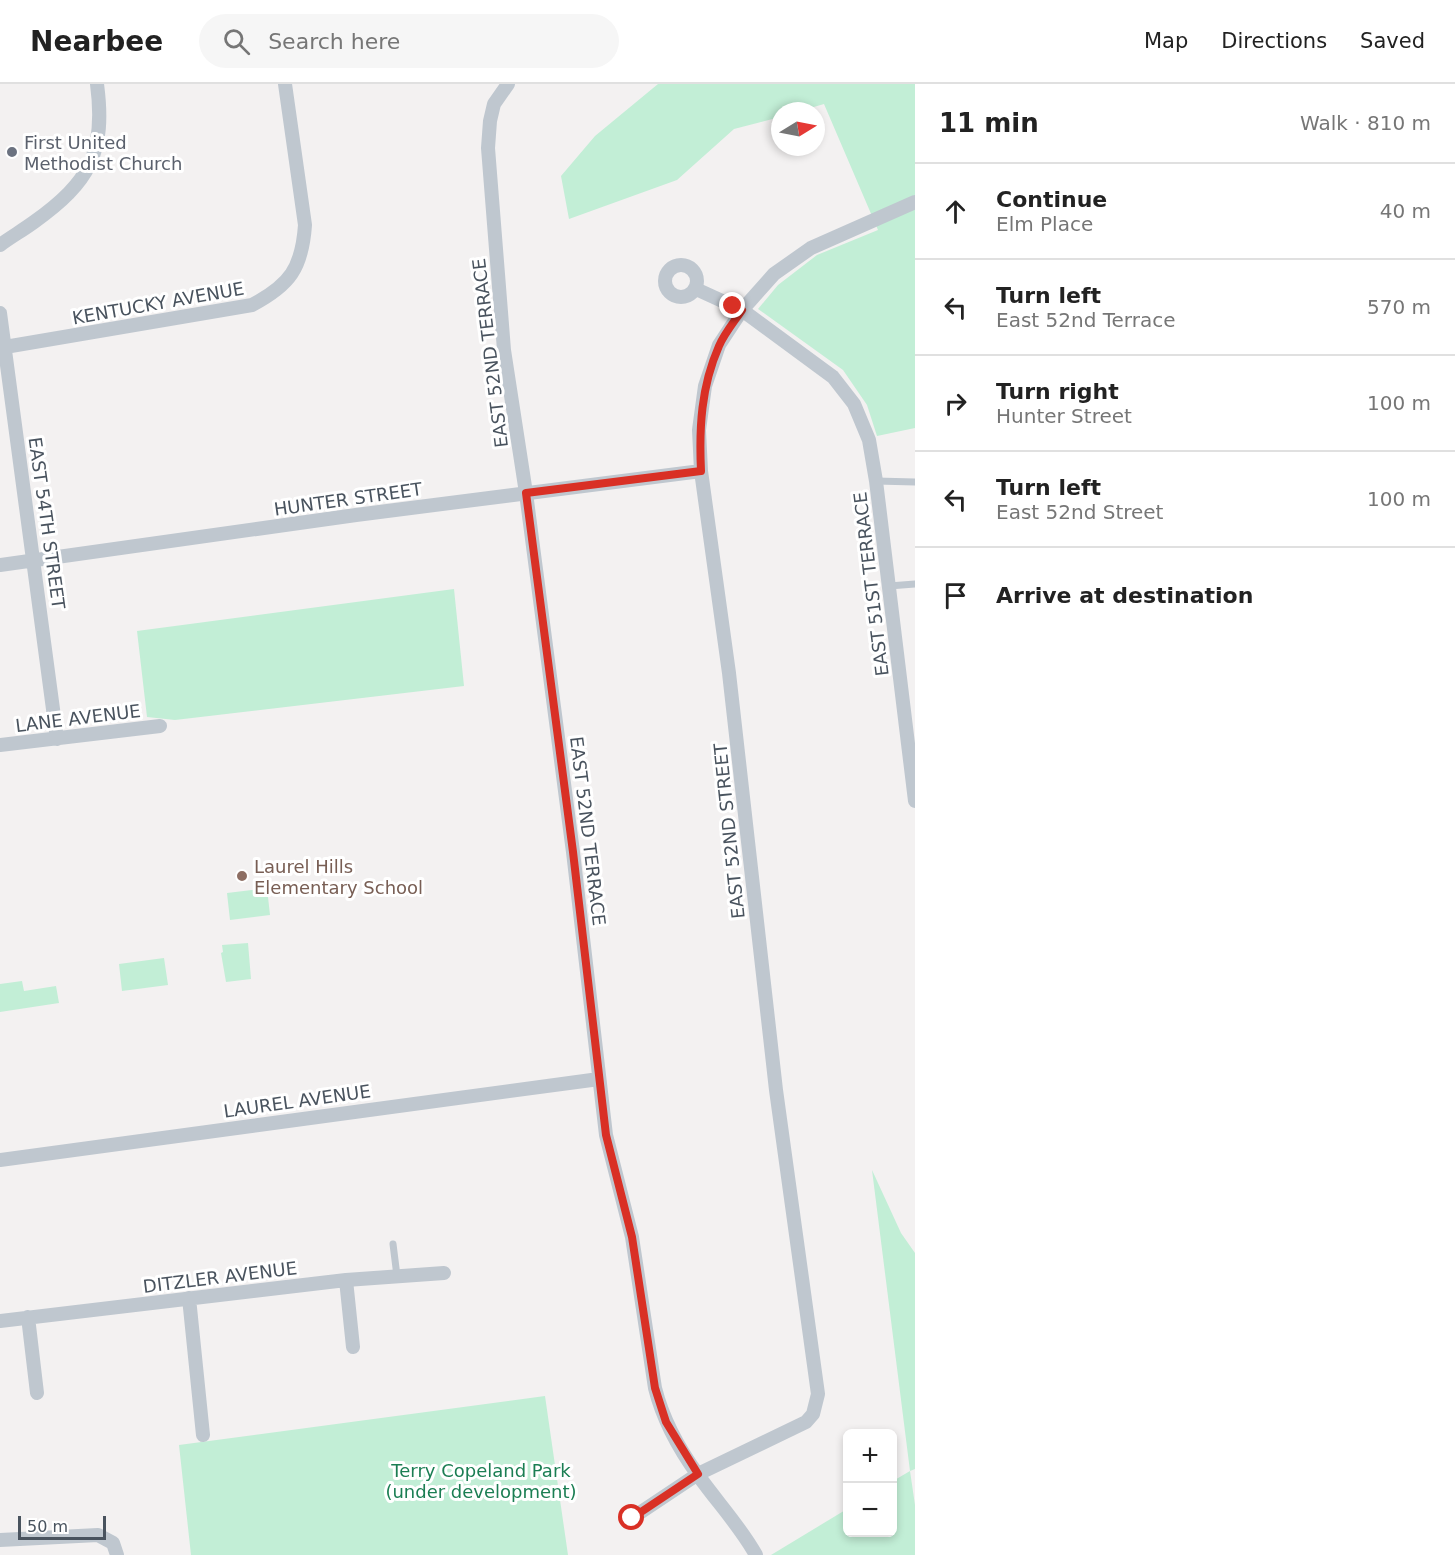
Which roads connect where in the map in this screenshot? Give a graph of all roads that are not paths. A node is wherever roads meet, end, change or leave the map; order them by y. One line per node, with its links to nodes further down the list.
1 (97, 84): 5 (street)
2 (285, 84): 9 (street, KENTUCKY AVENUE)
3 (508, 84): 13 (street, EAST 52ND TERRACE)
4 (915, 202): 7 (street, EAST 52ND STREET)
5 (0, 246)
6 (696, 289): 7 (street)
7 (742, 310): 10 (street, EAST 52ND STREET); 11 (street, EAST 51ST TERRACE)
8 (0, 313): 9 (street, EAST 54TH STREET)
9 (5, 347): 14 (street, EAST 54TH STREET)
10 (701, 471): 13 (street, HUNTER STREET); 36 (street, EAST 52ND STREET)
11 (876, 481): 12 (lane); 17 (street, EAST 51ST TERRACE)
12 (915, 482)
13 (526, 493): 14 (street, HUNTER STREET); 24 (street, EAST 52ND TERRACE)
14 (34, 561): 15 (street, HUNTER STREET); 19 (street, EAST 54TH STREET)
15 (0, 566)
16 (915, 584): 17 (lane)
17 (889, 586): 20 (street, EAST 51ST TERRACE)
18 (160, 726): 19 (street, LANE AVENUE)
19 (57, 739): 21 (street, LANE AVENUE)
20 (911, 739): 22 (street, EAST 51ST TERRACE)
21 (0, 745)
22 (915, 796): 23 (street, EAST 51ST TERRACE)
23 (915, 801)
24 (599, 1079): 25 (street, LAUREL AVENUE); 36 (street, EAST 52ND TERRACE)
25 (0, 1160)
26 (393, 1244): 28 (lane)
27 (444, 1273): 28 (street, DITZLER AVENUE)
28 (398, 1276): 29 (street, DITZLER AVENUE)
29 (346, 1280): 30 (street, DITZLER AVENUE); 33 (street)
30 (189, 1298): 31 (street, DITZLER AVENUE); 35 (street)
31 (28, 1317): 32 (street, DITZLER AVENUE); 34 (street)
32 (0, 1321)
33 (353, 1347)
34 (37, 1393)
35 (202, 1435)
36 (698, 1474): 37 (street); 40 (street, EAST 52ND TERRACE)
37 (632, 1518)
38 (0, 1540): 39 (street)
39 (115, 1549)
40 (756, 1555)

